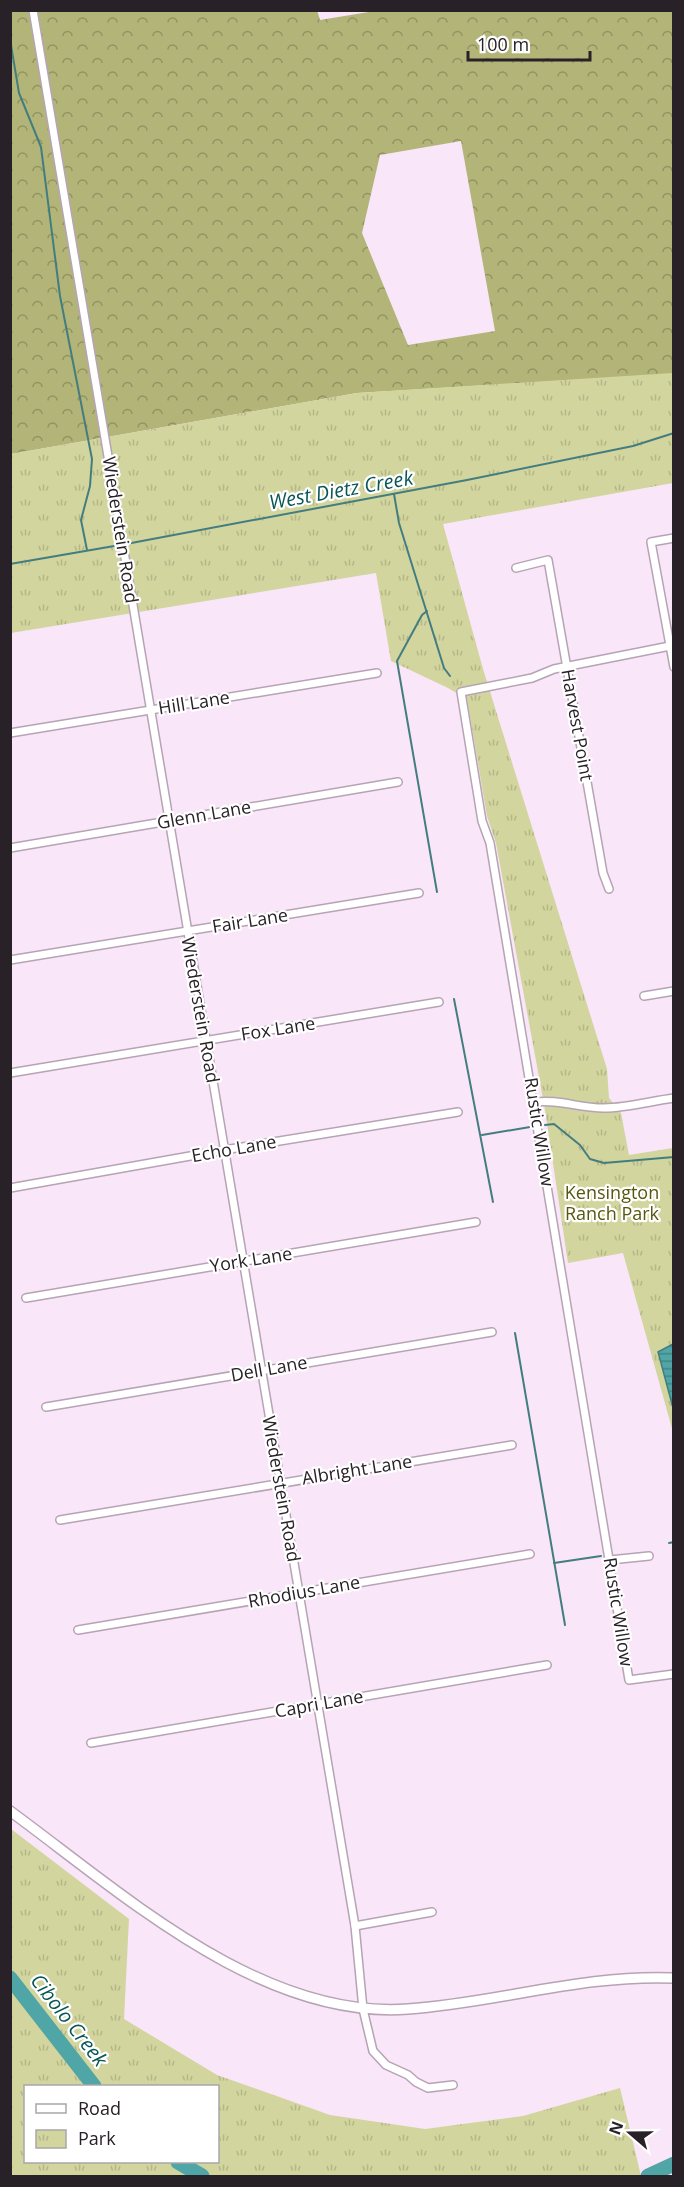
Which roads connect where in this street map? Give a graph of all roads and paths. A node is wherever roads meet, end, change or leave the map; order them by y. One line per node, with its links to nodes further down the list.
1 (33, 10): 8 (street, Wiederstein Road)
2 (674, 538): 4 (street)
3 (516, 568): 5 (street, Harvest Point)
4 (670, 646): 5 (street); 6 (street)
5 (567, 666): 13 (street, Harvest Point); 23 (street, Rustic Willow)
6 (674, 667)
7 (377, 673): 8 (street, Hill Lane)
8 (150, 710): 9 (street, Hill Lane); 11 (street, Wiederstein Road)
9 (10, 733)
10 (398, 782): 11 (street, Glenn Lane)
11 (168, 820): 12 (street, Glenn Lane); 15 (street, Wiederstein Road)
12 (10, 848)
13 (609, 889)
14 (418, 893): 15 (street, Fair Lane)
15 (187, 932): 16 (street, Fair Lane); 20 (street, Wiederstein Road)
16 (10, 960)
17 (674, 991): 18 (street)
18 (644, 996)
19 (439, 1002): 20 (street, Fox Lane)
20 (206, 1041): 21 (street, Fox Lane); 25 (street, Wiederstein Road)
21 (10, 1073)
22 (674, 1098): 23 (street)
23 (534, 1102): 38 (street, Rustic Willow)
24 (458, 1112): 25 (street, Echo Lane)
25 (224, 1150): 26 (street, Echo Lane); 28 (street, Wiederstein Road)
26 (10, 1188)
27 (476, 1222): 28 (street, York Lane)
28 (243, 1261): 29 (street, York Lane); 31 (street, Wiederstein Road)
29 (26, 1298)
30 (492, 1332): 31 (street, Dell Lane)
31 (261, 1370): 32 (street, Dell Lane); 34 (street, Wiederstein Road)
32 (46, 1407)
33 (512, 1445): 34 (street, Albright Lane)
34 (280, 1483): 35 (street, Albright Lane); 39 (street, Wiederstein Road)
35 (60, 1520)
36 (530, 1554): 39 (street, Rhodius Lane)
37 (649, 1556): 38 (street)
38 (610, 1560): 42 (street, Rustic Willow)
39 (299, 1593): 40 (street, Rhodius Lane); 43 (street, Wiederstein Road)
40 (78, 1630)
41 (547, 1665): 43 (street, Capri Lane)
42 (674, 1674)
43 (317, 1704): 44 (street, Capri Lane); 47 (street, Wiederstein Road)
44 (91, 1743)
45 (10, 1812): 49 (main road)
46 (432, 1912): 47 (street)
47 (355, 1926): 49 (street, Wiederstein Road)
48 (674, 1978): 49 (main road)
49 (363, 2009): 50 (street, Wiederstein Road)
50 (453, 2085)

